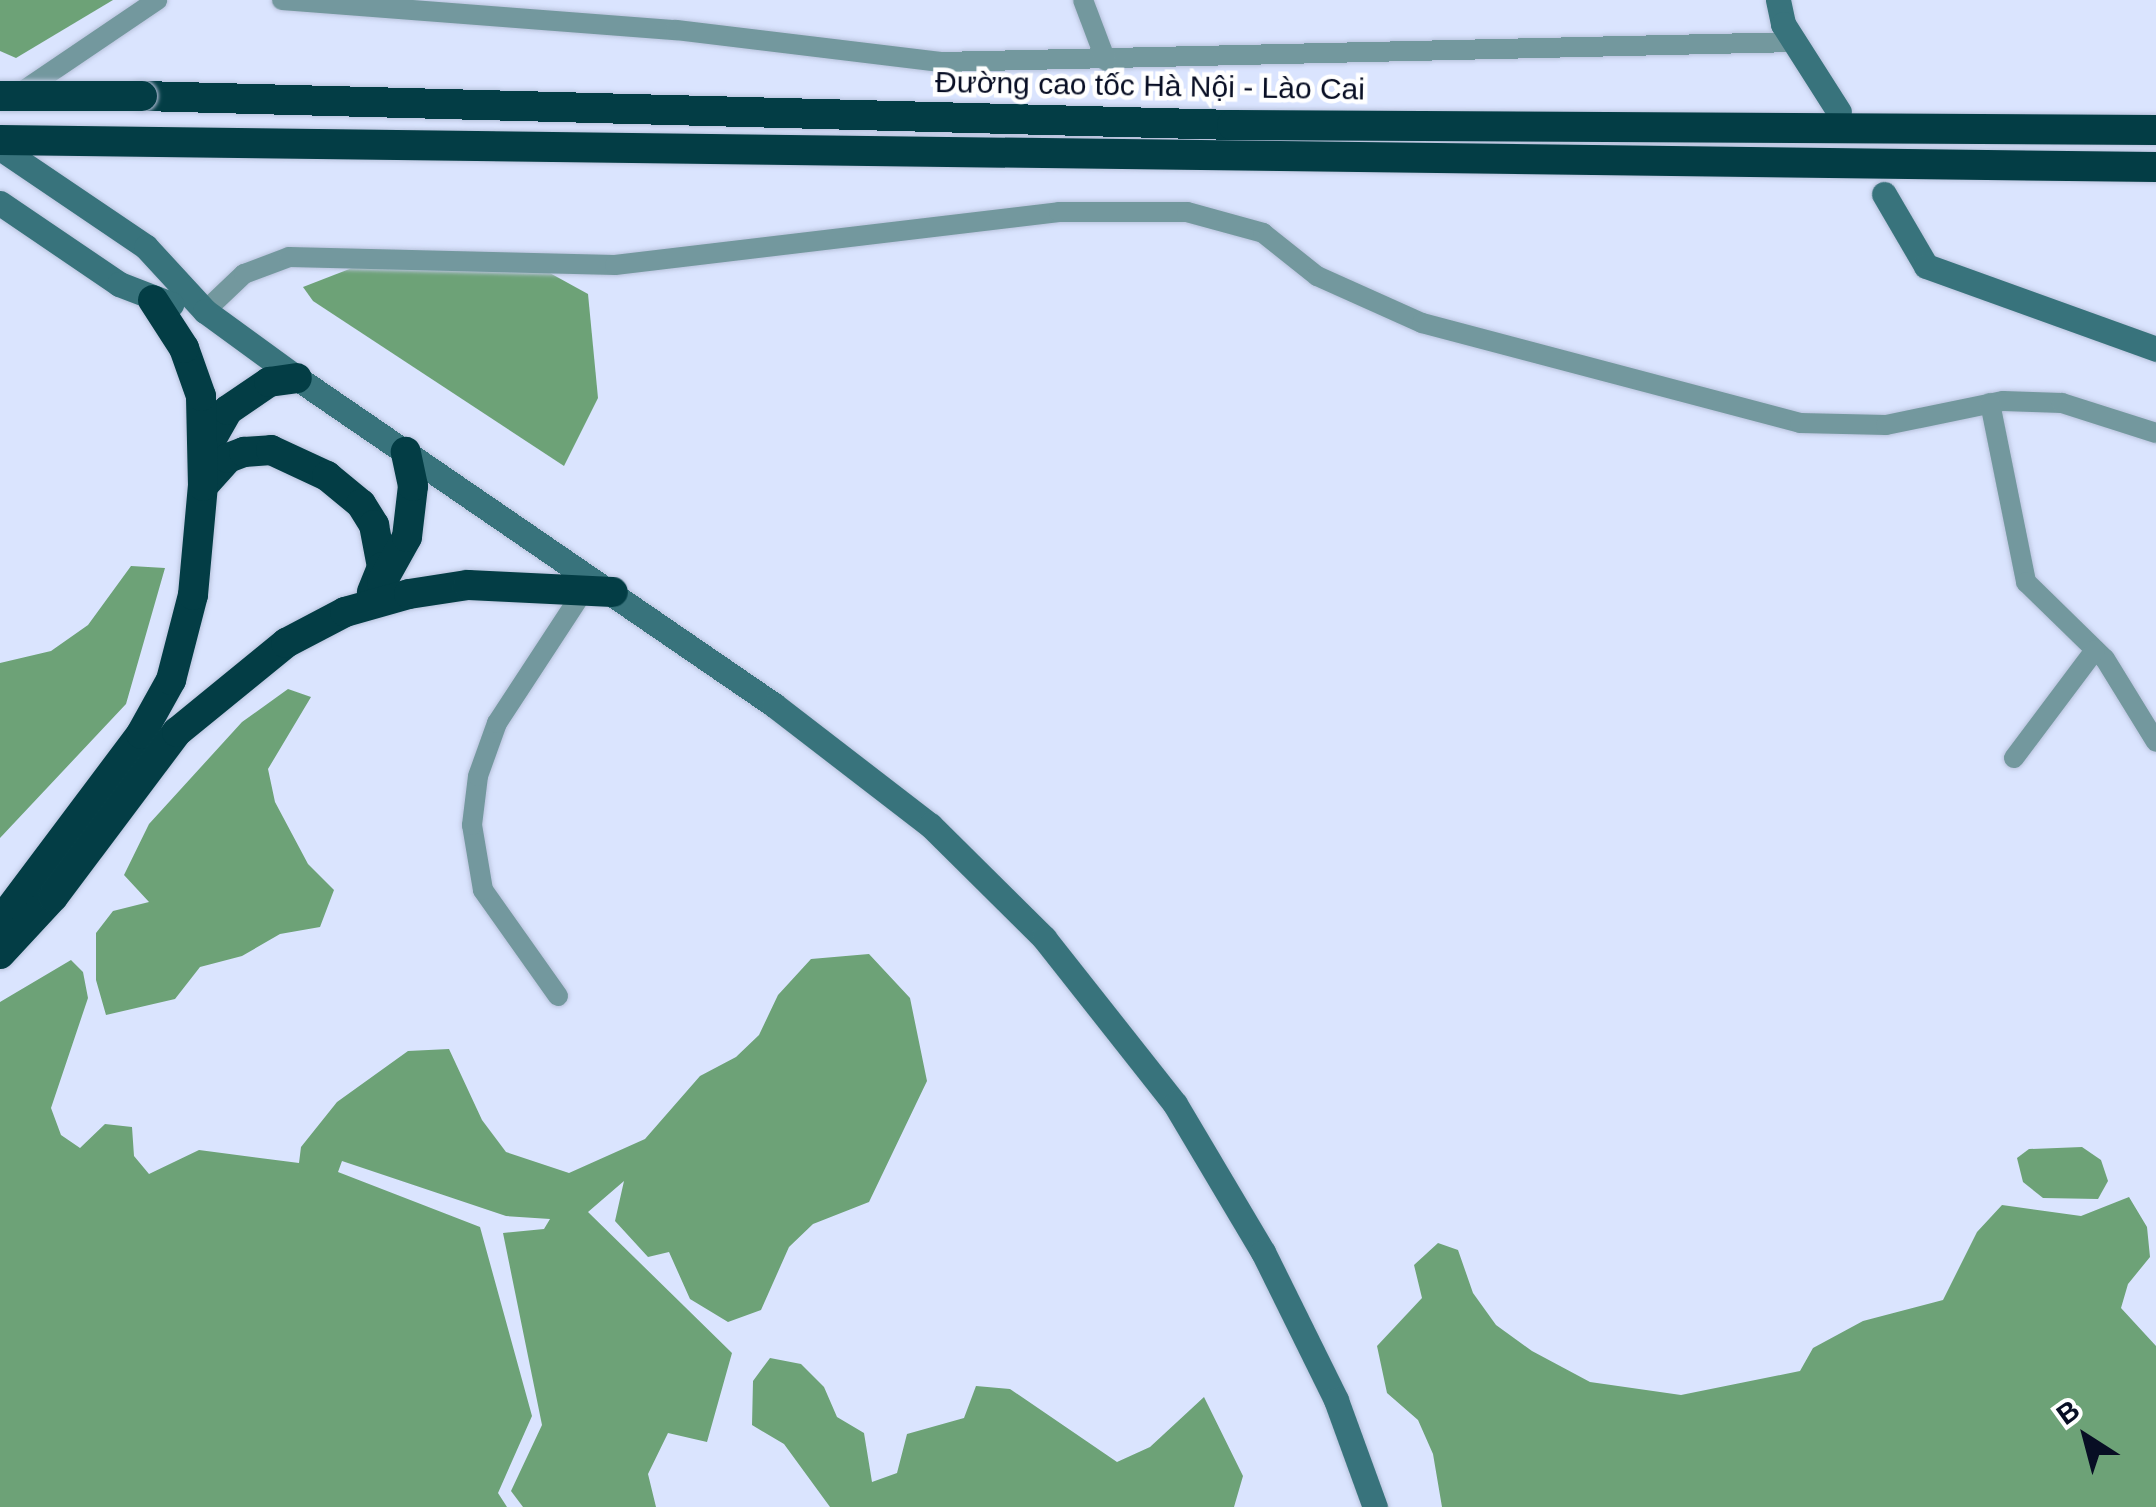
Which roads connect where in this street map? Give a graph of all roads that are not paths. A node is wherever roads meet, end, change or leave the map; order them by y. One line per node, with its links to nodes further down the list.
1 (157, 0): 8 (street)
2 (282, 0): 6 (street)
3 (1083, 0): 6 (street)
4 (1778, 0): 5 (main road)
5 (1795, 42): 6 (street); 9 (main road)
6 (1106, 61)
7 (0, 96): 10 (highway, Đường cao tốc Hà Nội - Lào Cai, bridge)
8 (0, 107)
9 (1839, 112)
10 (2156, 130)
11 (0, 140): 13 (highway)
12 (0, 148): 17 (main road)
13 (2156, 167)
14 (1884, 194): 18 (main road)
15 (0, 202): 16 (main road)
16 (153, 300): 17 (main road); 22 (highway)
17 (205, 311): 19 (main road); 20 (street)
18 (2156, 350)
19 (297, 378): 22 (highway); 23 (main road)
20 (1990, 404): 21 (street); 28 (street)
21 (2156, 433)
22 (204, 452): 24 (highway)
23 (406, 452): 25 (main road); 26 (highway)
24 (203, 486): 26 (highway); 31 (highway)
25 (598, 591): 27 (highway); 33 (street); 34 (main road)
26 (372, 592): 27 (highway)
27 (346, 612): 32 (highway)
28 (2095, 650): 29 (street); 30 (street)
29 (2156, 742)
30 (2014, 758)
31 (0, 922)
32 (0, 954)
33 (558, 996)
34 (1375, 1507)

